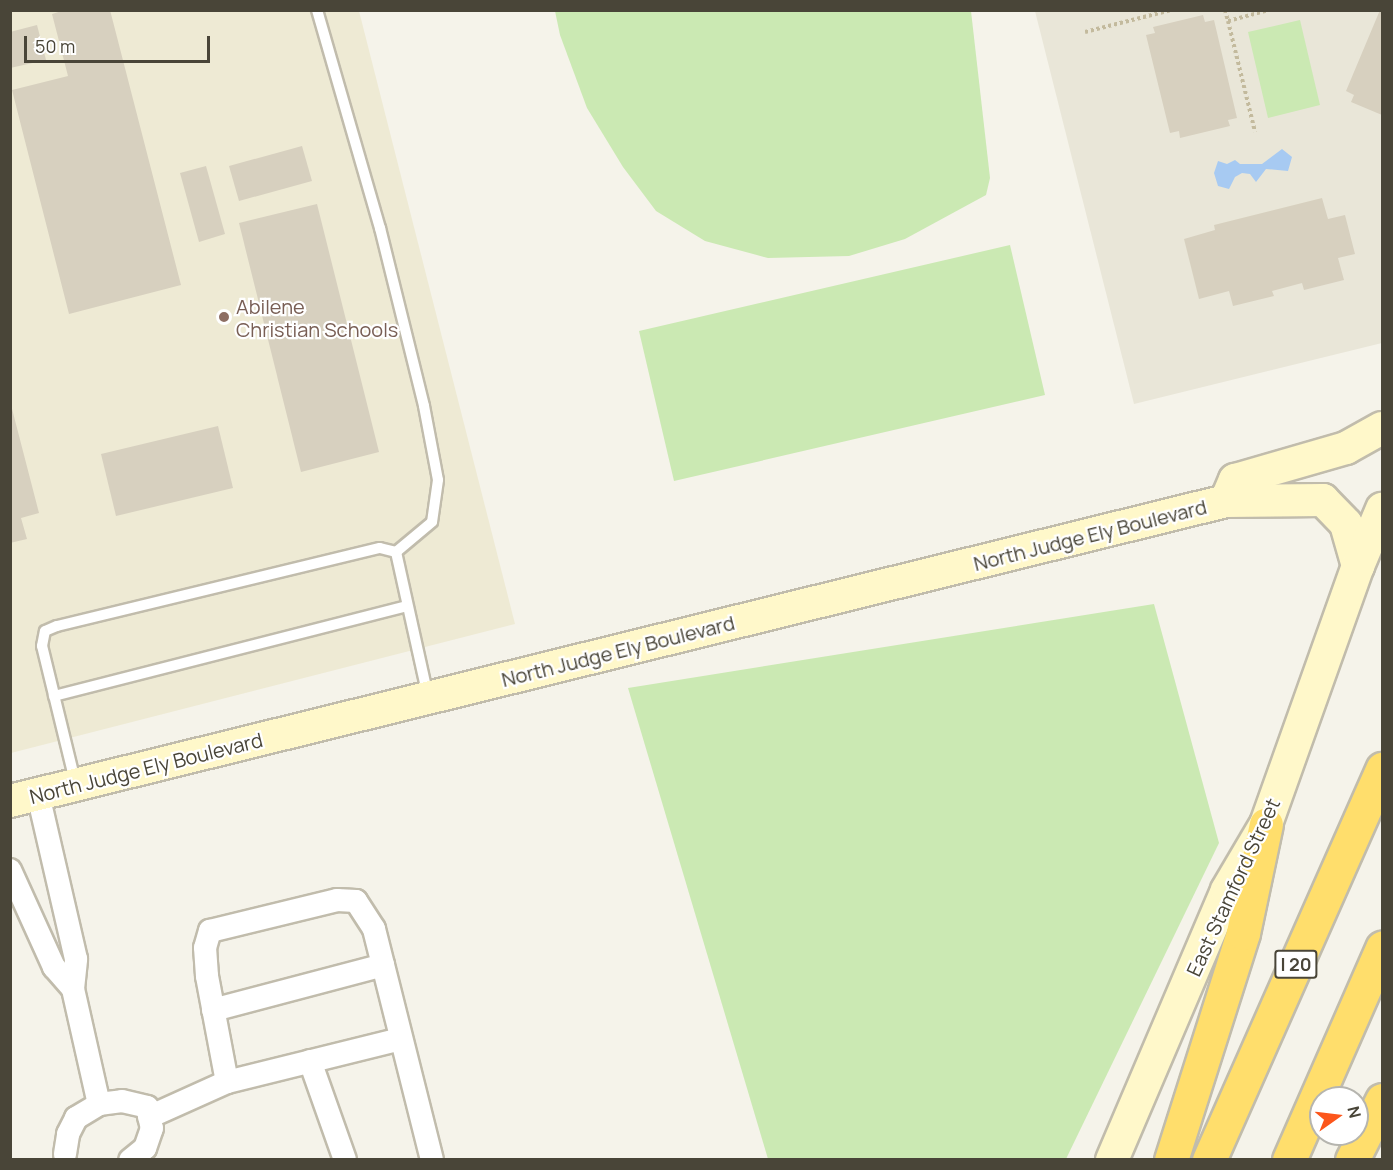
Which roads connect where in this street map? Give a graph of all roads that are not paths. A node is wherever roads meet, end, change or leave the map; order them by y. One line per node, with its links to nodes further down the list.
1 (317, 10): 5 (lane)
2 (1383, 428): 3 (street, North Judge Ely Boulevard)
3 (1226, 501): 6 (street, North Judge Ely Boulevard); 9 (street, North Judge Ely Boulevard)
4 (1383, 510): 6 (street, East Stamford Street)
5 (396, 552): 7 (lane); 8 (lane)
6 (1358, 566): 13 (street, East Stamford Street)
7 (407, 606): 8 (lane); 9 (lane)
8 (54, 696): 11 (lane)
9 (428, 699): 11 (street, North Judge Ely Boulevard)
10 (1383, 768): 31 (highway, I 20)
11 (76, 785): 12 (street, North Judge Ely Boulevard)
12 (24, 798): 17 (street)
13 (1266, 824): 29 (street, East Stamford Street); 30 (highway)
14 (10, 870): 17 (street)
15 (1383, 948): 32 (highway)
16 (383, 964): 18 (street); 18 (street); 19 (street)
17 (73, 989): 23 (street)
18 (213, 1010): 21 (street)
19 (401, 1039): 20 (street); 28 (street)
20 (310, 1062): 21 (street); 27 (street)
21 (227, 1082): 24 (street)
22 (1383, 1100): 33 (highway)
23 (99, 1104): 24 (street); 25 (street)
24 (149, 1118): 26 (street)
25 (64, 1158)
26 (130, 1160)
27 (345, 1160)
28 (432, 1160)
29 (1112, 1160)
30 (1171, 1160)
31 (1209, 1160)
32 (1290, 1160)
33 (1352, 1160)

